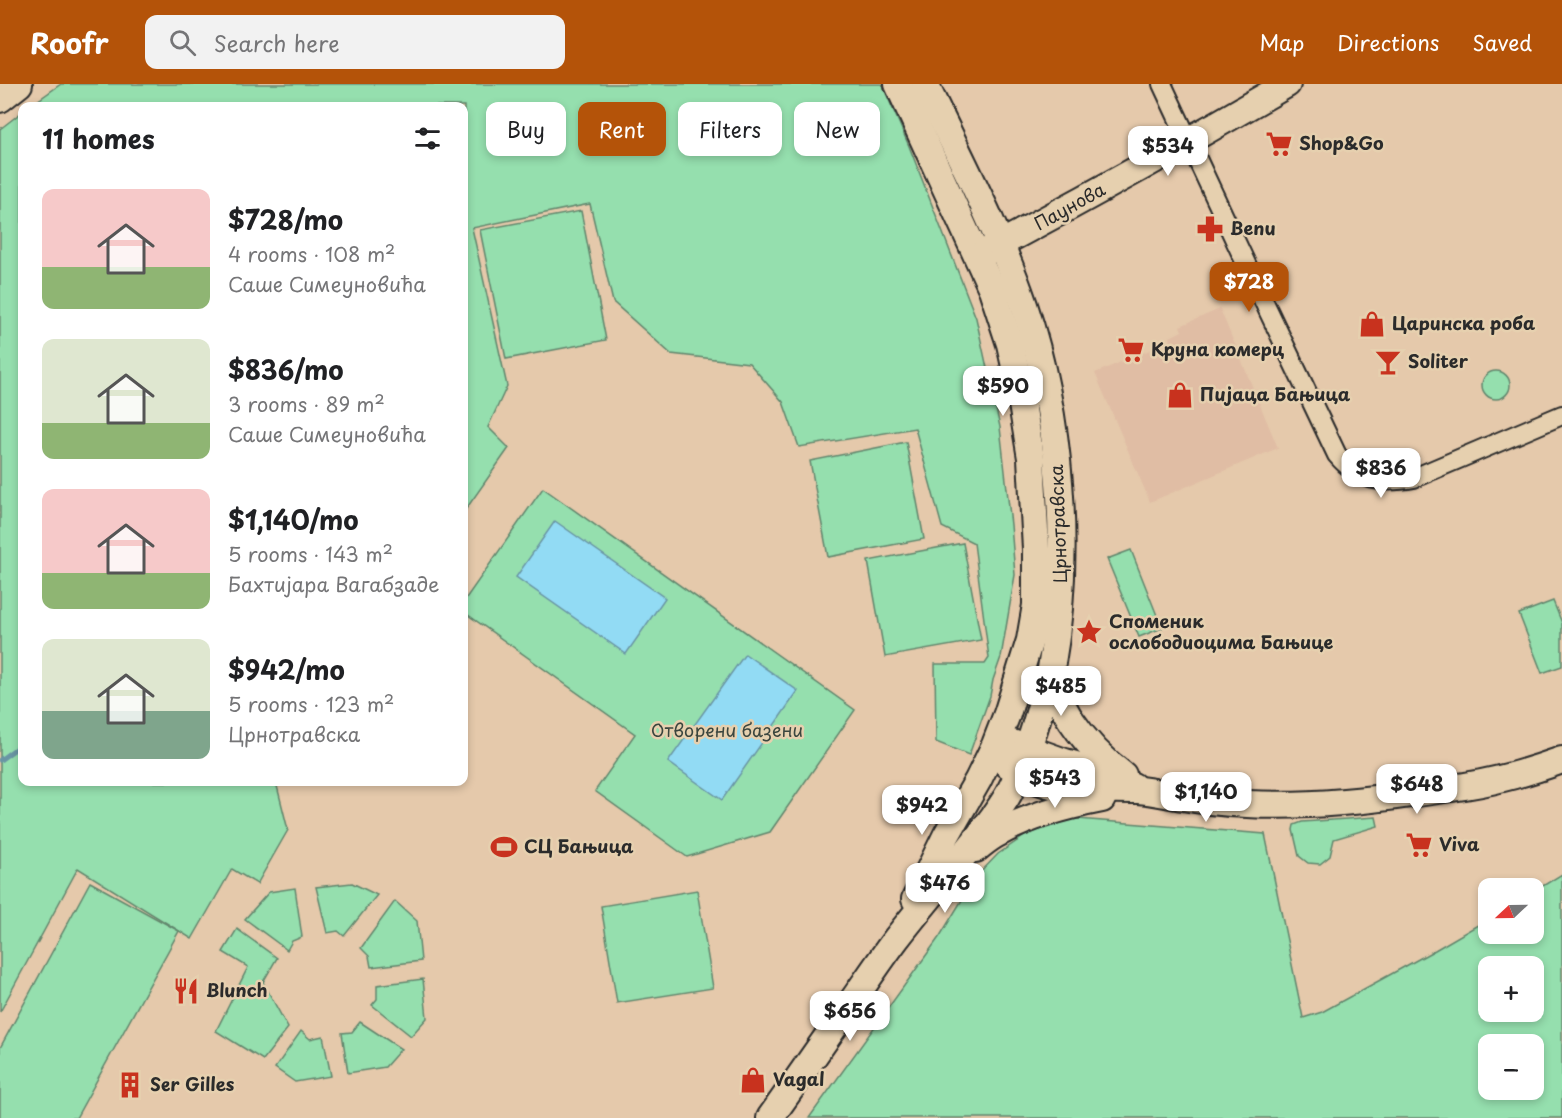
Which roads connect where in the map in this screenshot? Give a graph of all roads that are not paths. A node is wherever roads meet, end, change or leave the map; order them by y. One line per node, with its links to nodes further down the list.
1 (19, 84): 6 (main road)
2 (898, 84): 9 (main road, Црнотравска)
3 (925, 84): 8 (main road, Црнотравска)
4 (1162, 84): 7 (street)
5 (1287, 84): 7 (main road, Паунова)
6 (0, 99)
7 (1189, 141): 8 (main road, Паунова); 10 (street)
8 (1000, 244): 9 (main road, Паунова); 11 (main road, Црнотравска)
9 (977, 256): 12 (main road, Црнотравска)
10 (1562, 415)
11 (1051, 672): 14 (main road, Црнотравска); 15 (main road)
12 (995, 745): 14 (main road); 17 (main road, Црнотравска)
13 (1562, 760): 15 (main road)
14 (1024, 761): 15 (main road); 16 (main road, Црнотравска)
15 (1141, 790): 16 (main road)
16 (961, 860): 17 (main road, Црнотравска)
17 (895, 941): 18 (main road, Црнотравска)
18 (770, 1118)

